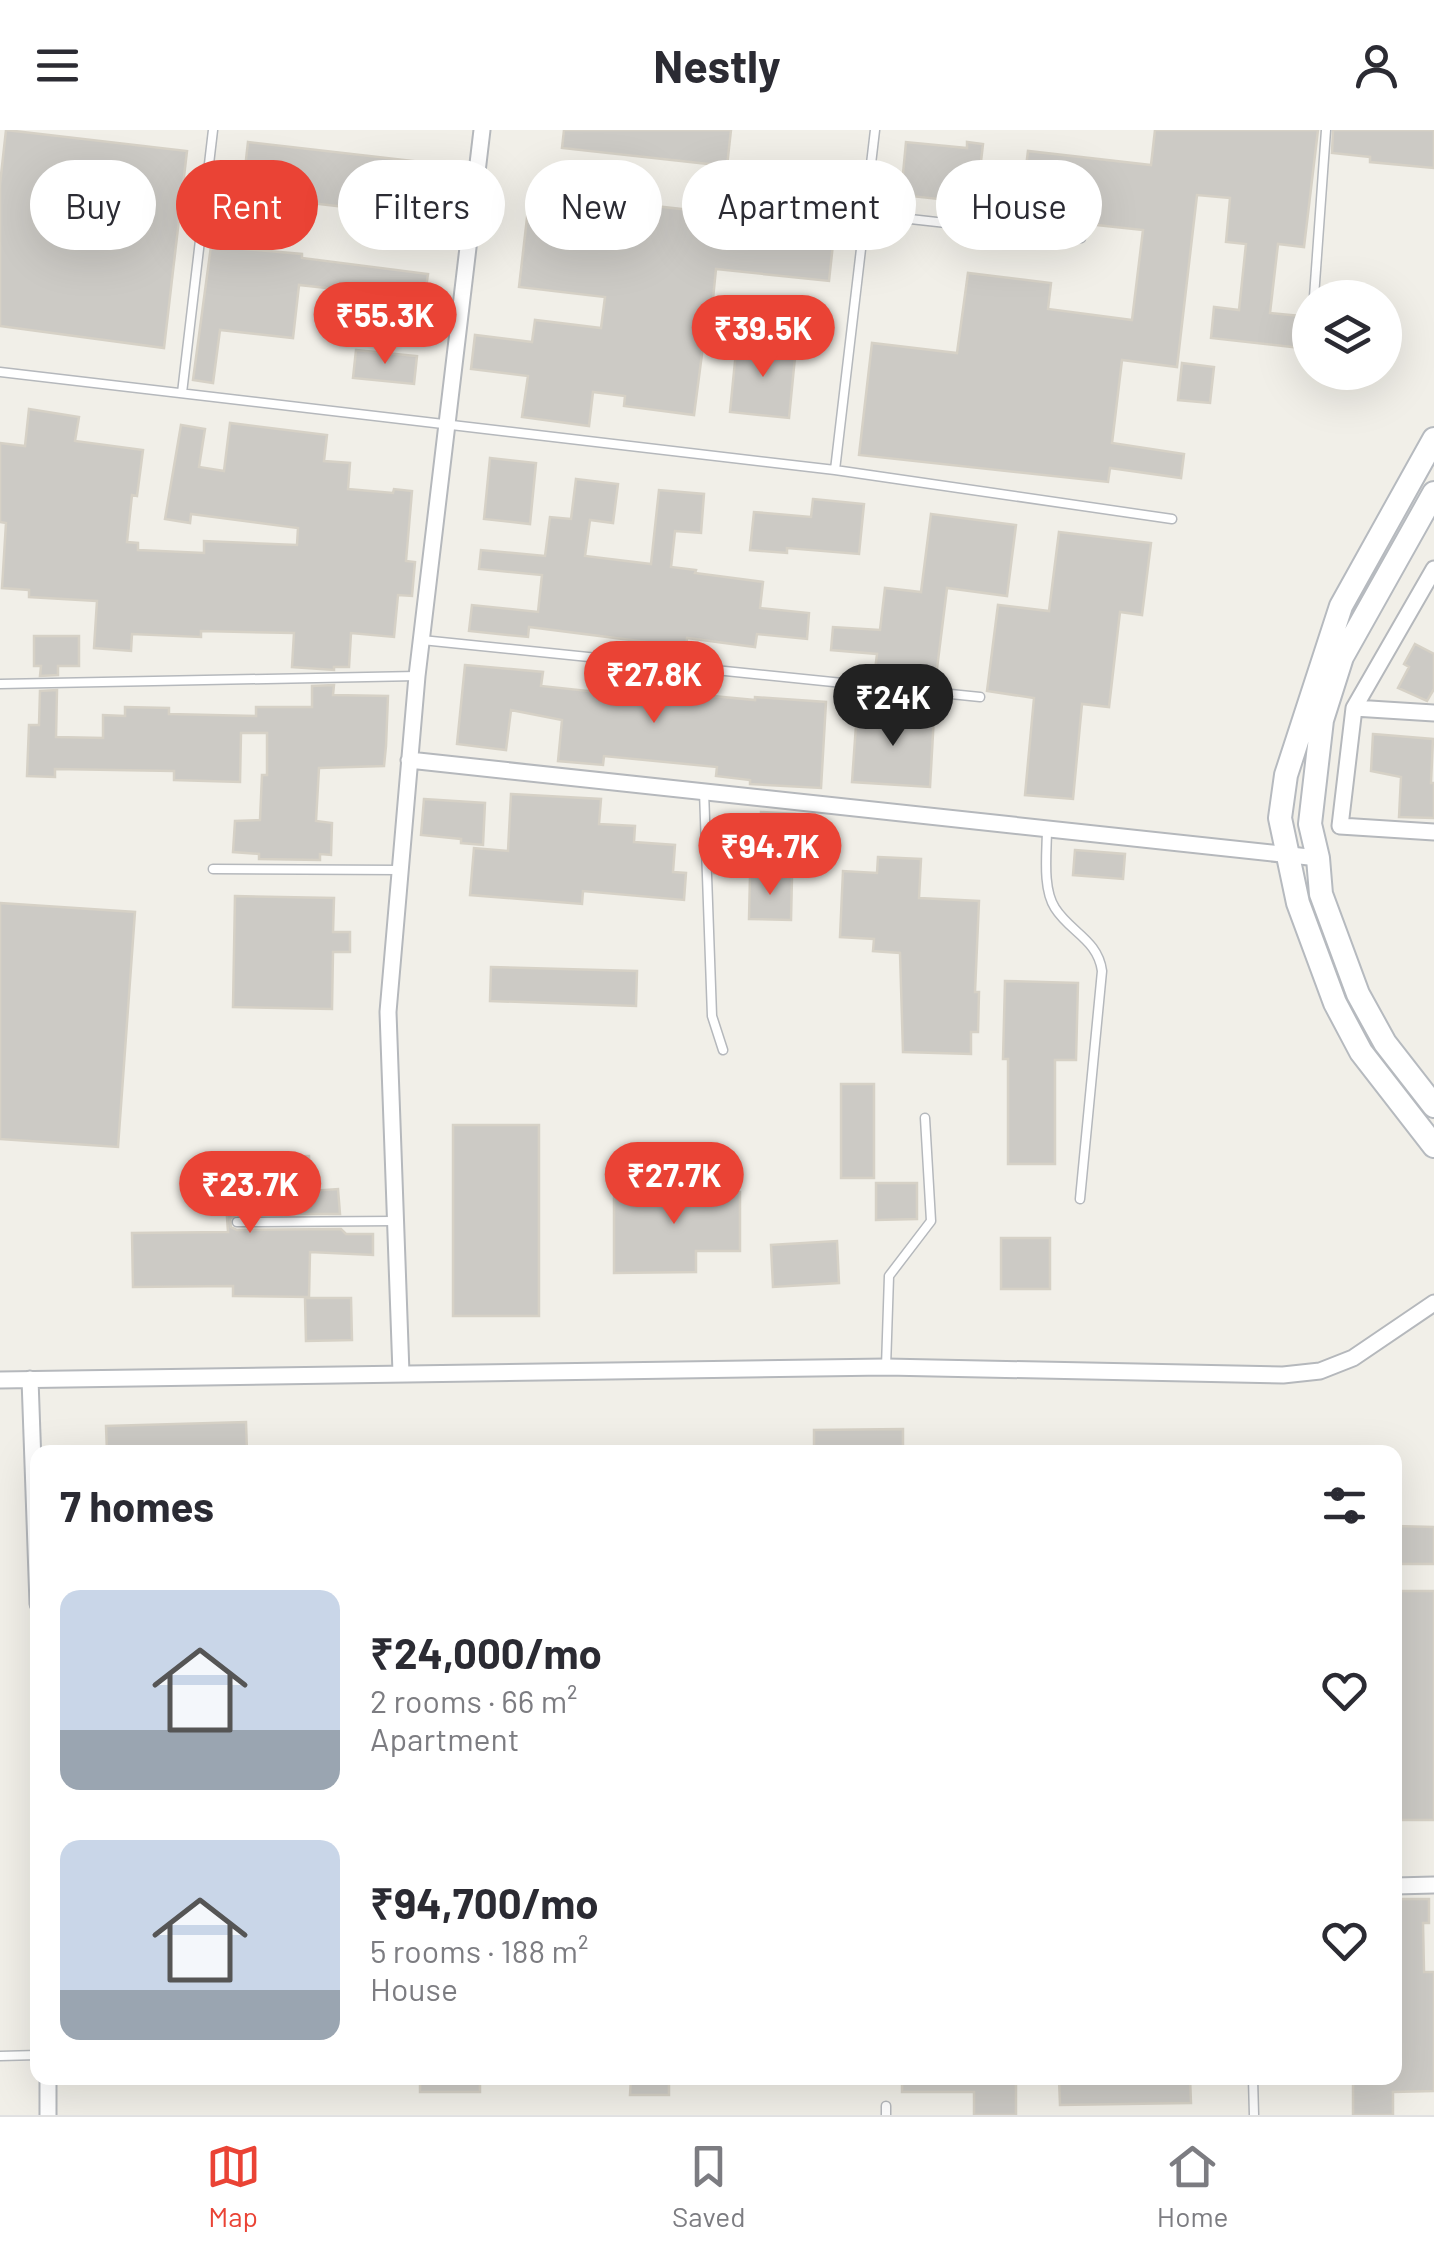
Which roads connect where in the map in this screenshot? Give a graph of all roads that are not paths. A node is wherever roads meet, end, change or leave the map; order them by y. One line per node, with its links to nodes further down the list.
1 (214, 130): 9 (lane)
2 (482, 130): 10 (street)
3 (875, 130): 5 (lane)
4 (1326, 130): 7 (lane)
5 (871, 160)
6 (861, 250): 12 (lane)
7 (1315, 280)
8 (0, 372): 9 (lane)
9 (182, 394): 10 (lane)
10 (446, 424): 12 (lane); 16 (street)
11 (1434, 438): 26 (street)
12 (835, 470): 14 (lane)
13 (1434, 493): 27 (street)
14 (1172, 519)
15 (1434, 569): 20 (street)
16 (422, 640): 17 (street); 19 (lane)
17 (417, 676): 18 (lane); 22 (street)
18 (0, 684)
19 (980, 698)
20 (1354, 708): 21 (street); 25 (street)
21 (1434, 713)
22 (409, 760): 23 (street); 29 (street)
23 (704, 791): 24 (street); 30 (lane)
24 (1047, 828): 26 (street); 34 (lane)
25 (1434, 832)
26 (1286, 854): 27 (street); 33 (street)
27 (1318, 858): 31 (street)
28 (213, 869): 29 (lane)
29 (400, 870): 35 (street)
30 (723, 1050)
31 (1434, 1106)
32 (925, 1118): 38 (lane)
33 (1434, 1146)
34 (1080, 1199)
35 (396, 1221): 36 (lane); 39 (street)
36 (237, 1222)
37 (1434, 1303): 38 (street)
38 (886, 1367): 39 (street)
39 (401, 1373): 41 (street)
40 (0, 1380): 41 (street)
41 (30, 1380): 42 (street)
42 (32, 1445)
43 (1402, 1886): 44 (street)
44 (1434, 1886)
45 (30, 2055): 46 (lane)
46 (0, 2056)
47 (48, 2085): 49 (street)
48 (1254, 2085): 50 (lane)
49 (48, 2115)
50 (1254, 2115)

